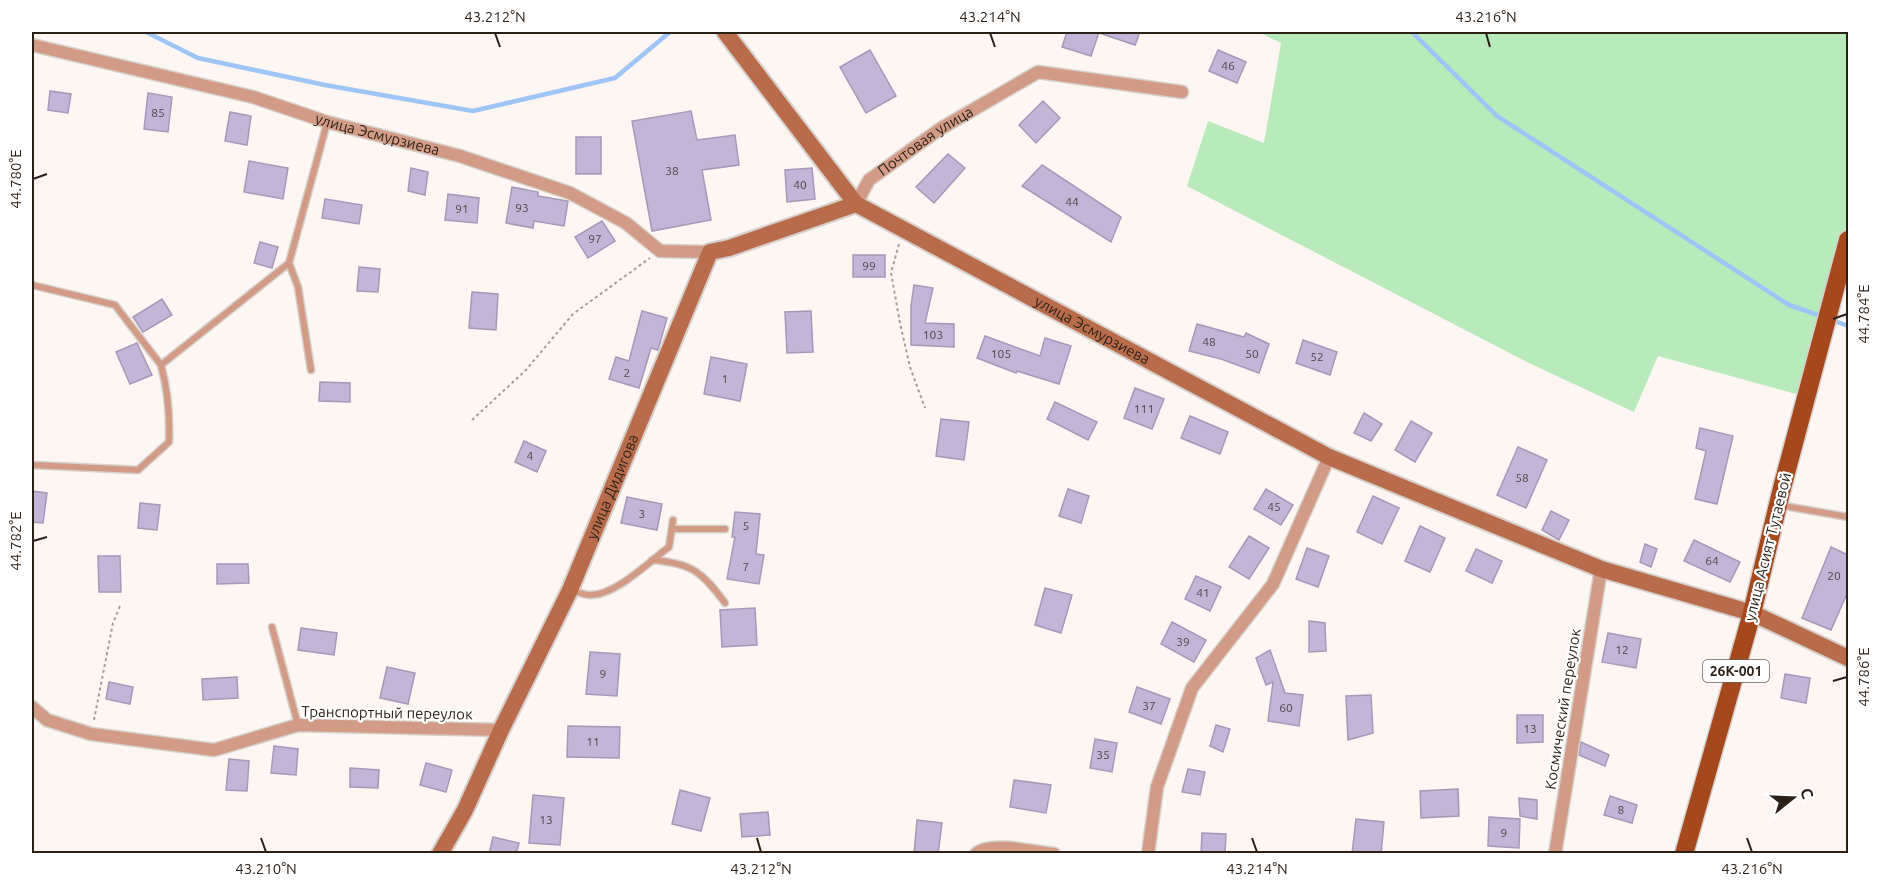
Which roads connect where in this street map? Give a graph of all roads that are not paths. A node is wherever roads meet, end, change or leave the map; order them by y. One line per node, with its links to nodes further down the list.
1 (725, 32): 5 (street)
2 (32, 45): 4 (street, улица Эсмурзиева)
3 (1182, 92): 5 (street, Почтовая улица)
4 (327, 122): 7 (street, улица Эсмурзиева); 8 (lane)
5 (855, 204): 7 (street); 12 (street, улица Эсмурзиева)
6 (1848, 240): 14 (main road, улица Асият Тутаевой / 26К-001)
7 (710, 252): 21 (street, улица Дидигова)
8 (289, 263): 10 (lane); 11 (lane)
9 (32, 285): 10 (lane)
10 (161, 365): 13 (lane)
11 (311, 370)
12 (1329, 457): 20 (street, улица Эсмурзиева); 32 (street)
13 (32, 465)
14 (1778, 505): 15 (lane); 23 (main road, улица Асият Тутаевой / 26К-001)
15 (1848, 517)
16 (673, 520): 17 (lane)
17 (672, 529): 18 (lane); 19 (lane)
18 (725, 529)
19 (652, 560): 21 (lane); 22 (lane)
20 (1601, 569): 23 (street, улица Эсмурзиева); 33 (street, Космический переулок)
21 (570, 590): 28 (street, улица Дидигова)
22 (725, 603)
23 (1752, 613): 25 (street, улица Эсмурзиева); 34 (main road, улица Асият Тутаевой / 26К-001)
24 (272, 627): 27 (lane)
25 (1848, 658)
26 (32, 706): 27 (street, Транспортный переулок)
27 (298, 725): 28 (street, Транспортный переулок)
28 (501, 730): 29 (street, улица Дидигова)
29 (440, 854)
30 (976, 854): 31 (street)
31 (1054, 854)
32 (1148, 854)
33 (1555, 854)
34 (1684, 854)

